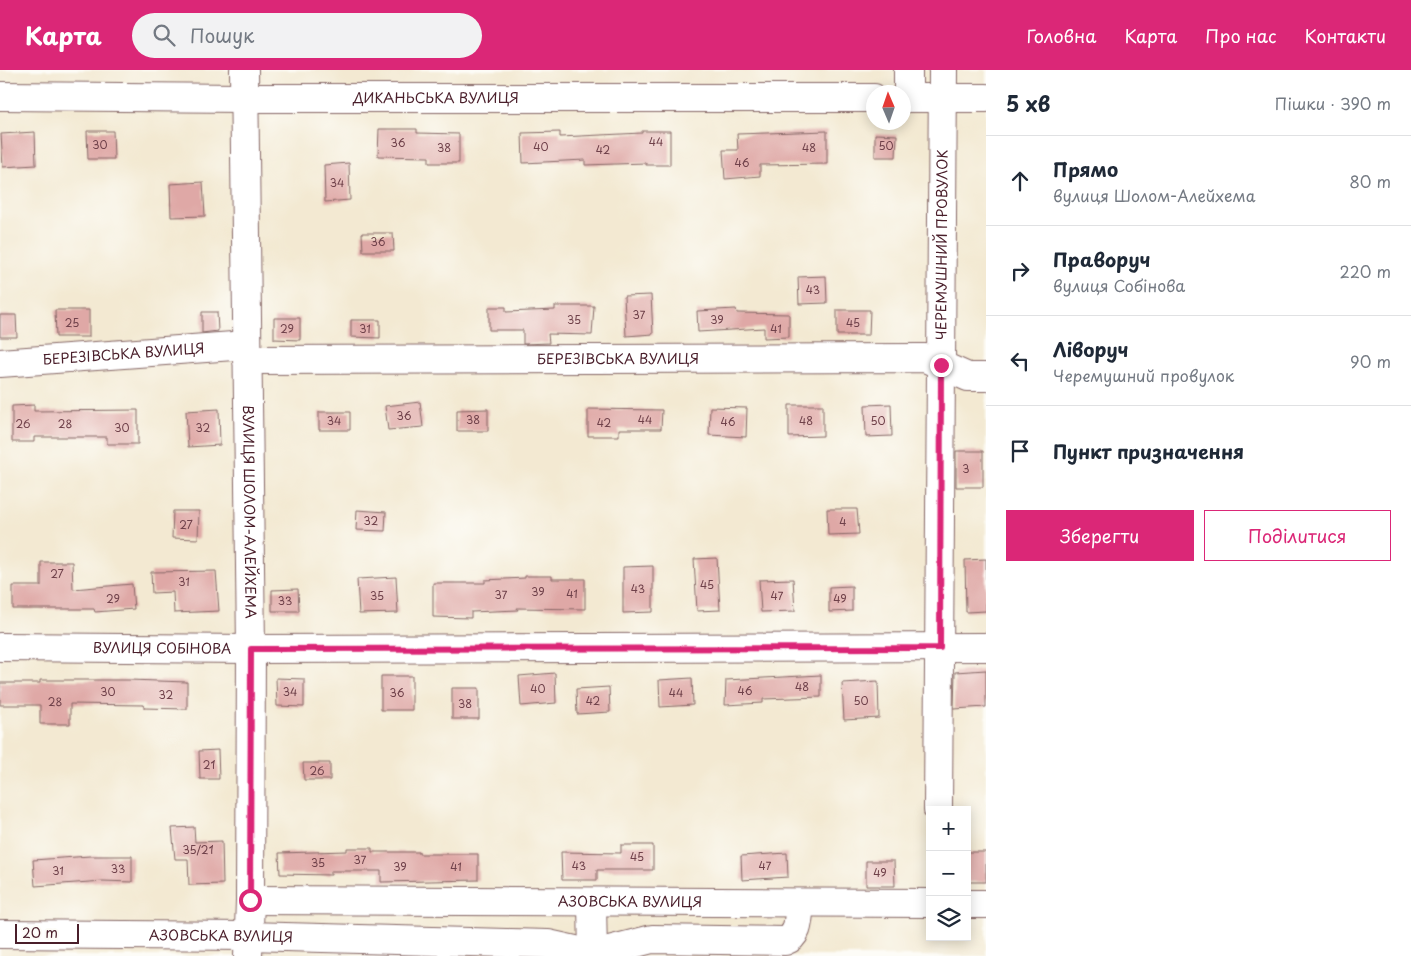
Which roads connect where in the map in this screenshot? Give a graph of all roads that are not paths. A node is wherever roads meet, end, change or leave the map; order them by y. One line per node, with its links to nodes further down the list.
1 (244, 70): 6 (street, ВУЛИЦЯ ШОЛОМ-АЛЕЙХЕМА)
2 (908, 70): 4 (street)
3 (943, 70): 9 (street, ЧЕРЕМУШНИЙ ПРОВУЛОК)
4 (907, 85)
5 (0, 96): 6 (street, ДИКАНЬСЬКА ВУЛИЦЯ)
6 (244, 98): 7 (street, ДИКАНЬСЬКА ВУЛИЦЯ); 11 (street, ВУЛИЦЯ ШОЛОМ-АЛЕЙХЕМА)
7 (866, 98)
8 (911, 98): 9 (street)
9 (943, 98): 10 (street); 13 (street, ЧЕРЕМУШНИЙ ПРОВУЛОК)
10 (986, 98)
11 (247, 352): 12 (street, БЕРЕЗІВСЬКА ВУЛИЦЯ); 13 (street, БЕРЕЗІВСЬКА ВУЛИЦЯ); 18 (street, ВУЛИЦЯ ШОЛОМ-АЛЕЙХЕМА)
12 (0, 363)
13 (941, 365): 14 (street, БЕРЕЗІВСЬКА ВУЛИЦЯ); 17 (street, ЧЕРЕМУШНИЙ ПРОВУЛОК)
14 (986, 377)
15 (0, 647): 18 (street, ВУЛИЦЯ СОБІНОВА)
16 (986, 647): 17 (street, ВУЛИЦЯ СОБІНОВА)
17 (940, 648): 18 (street, ВУЛИЦЯ СОБІНОВА); 19 (street, ЧЕРЕМУШНИЙ ПРОВУЛОК)
18 (251, 649): 20 (street, ВУЛИЦЯ ШОЛОМ-АЛЕЙХЕМА)
19 (938, 806)
20 (250, 900): 21 (street, АЗОВСЬКА ВУЛИЦЯ); 27 (street, ВУЛИЦЯ ШОЛОМ-АЛЕЙХЕМА)
21 (592, 902): 22 (street, АЗОВСЬКА ВУЛИЦЯ); 28 (street)
22 (800, 903): 23 (street, АЗОВСЬКА ВУЛИЦЯ); 28 (street, АЗОВСЬКА ВУЛИЦЯ)
23 (926, 903)
24 (971, 904): 25 (street)
25 (986, 904)
26 (0, 934): 27 (street, АЗОВСЬКА ВУЛИЦЯ)
27 (248, 946): 28 (street, АЗОВСЬКА ВУЛИЦЯ)
28 (593, 955)

